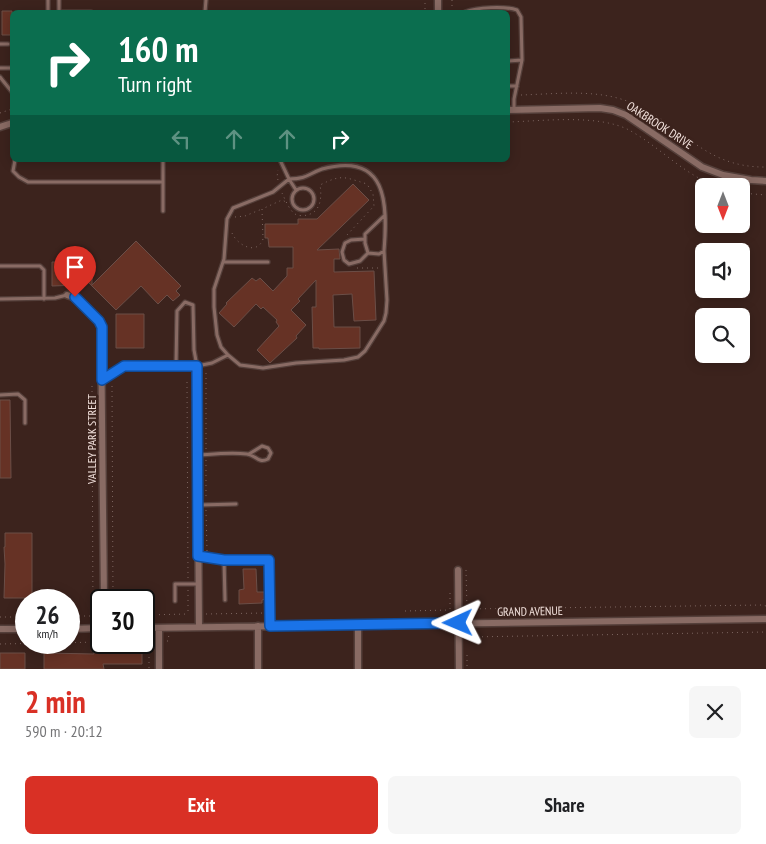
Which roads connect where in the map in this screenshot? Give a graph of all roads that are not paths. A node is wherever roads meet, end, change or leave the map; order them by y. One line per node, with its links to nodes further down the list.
1 (471, 10): 4 (lane)
2 (0, 44): 3 (lane)
3 (8, 44)
4 (522, 60): 5 (lane); 8 (lane)
5 (510, 61)
6 (0, 77): 9 (lane)
7 (510, 86): 8 (lane)
8 (517, 86): 10 (lane)
9 (10, 90)
10 (511, 109): 15 (street, OAKBROOK DRIVE)
11 (15, 162): 16 (lane)
12 (163, 162): 16 (lane)
13 (281, 162): 14 (lane)
14 (289, 179): 17 (lane); 19 (lane); 23 (lane)
15 (766, 180)
16 (163, 182): 18 (lane)
17 (296, 190): 17 (lane)
18 (163, 211)
19 (384, 216): 20 (lane); 21 (lane)
20 (365, 238): 22 (lane); 22 (lane)
21 (384, 251): 22 (lane); 29 (lane)
22 (368, 253)
23 (223, 262): 24 (lane); 29 (lane)
24 (268, 262)
25 (0, 266): 28 (lane)
26 (67, 295): 28 (lane); 32 (street, VALLEY PARK STREET)
27 (0, 298): 28 (lane)
28 (44, 299)
29 (228, 355): 31 (lane)
30 (176, 366): 31 (street); 31 (lane); 32 (street)
31 (197, 366): 35 (street)
32 (102, 380): 43 (street, VALLEY PARK STREET)
33 (0, 395): 34 (lane)
34 (25, 423)
35 (198, 454): 36 (lane); 38 (street)
36 (249, 454): 36 (lane)
37 (236, 504): 38 (lane)
38 (198, 505): 39 (street)
39 (198, 556): 40 (lane); 42 (street)
40 (224, 560): 44 (lane); 50 (lane)
41 (458, 570): 47 (street)
42 (198, 584): 45 (lane); 51 (street)
43 (104, 589)
44 (225, 600)
45 (175, 601)
46 (766, 619): 47 (street, GRAND AVENUE)
47 (458, 623): 48 (street, GRAND AVENUE); 58 (street)
48 (358, 624): 50 (street, GRAND AVENUE); 57 (street)
49 (258, 626): 50 (street, GRAND AVENUE); 51 (street, GRAND AVENUE); 56 (street)
50 (270, 626)
51 (199, 627): 52 (street, GRAND AVENUE)
52 (158, 628): 55 (street)
53 (15, 629): 54 (street)
54 (0, 630)
55 (159, 669)
56 (258, 669)
57 (358, 669)
58 (458, 669)

